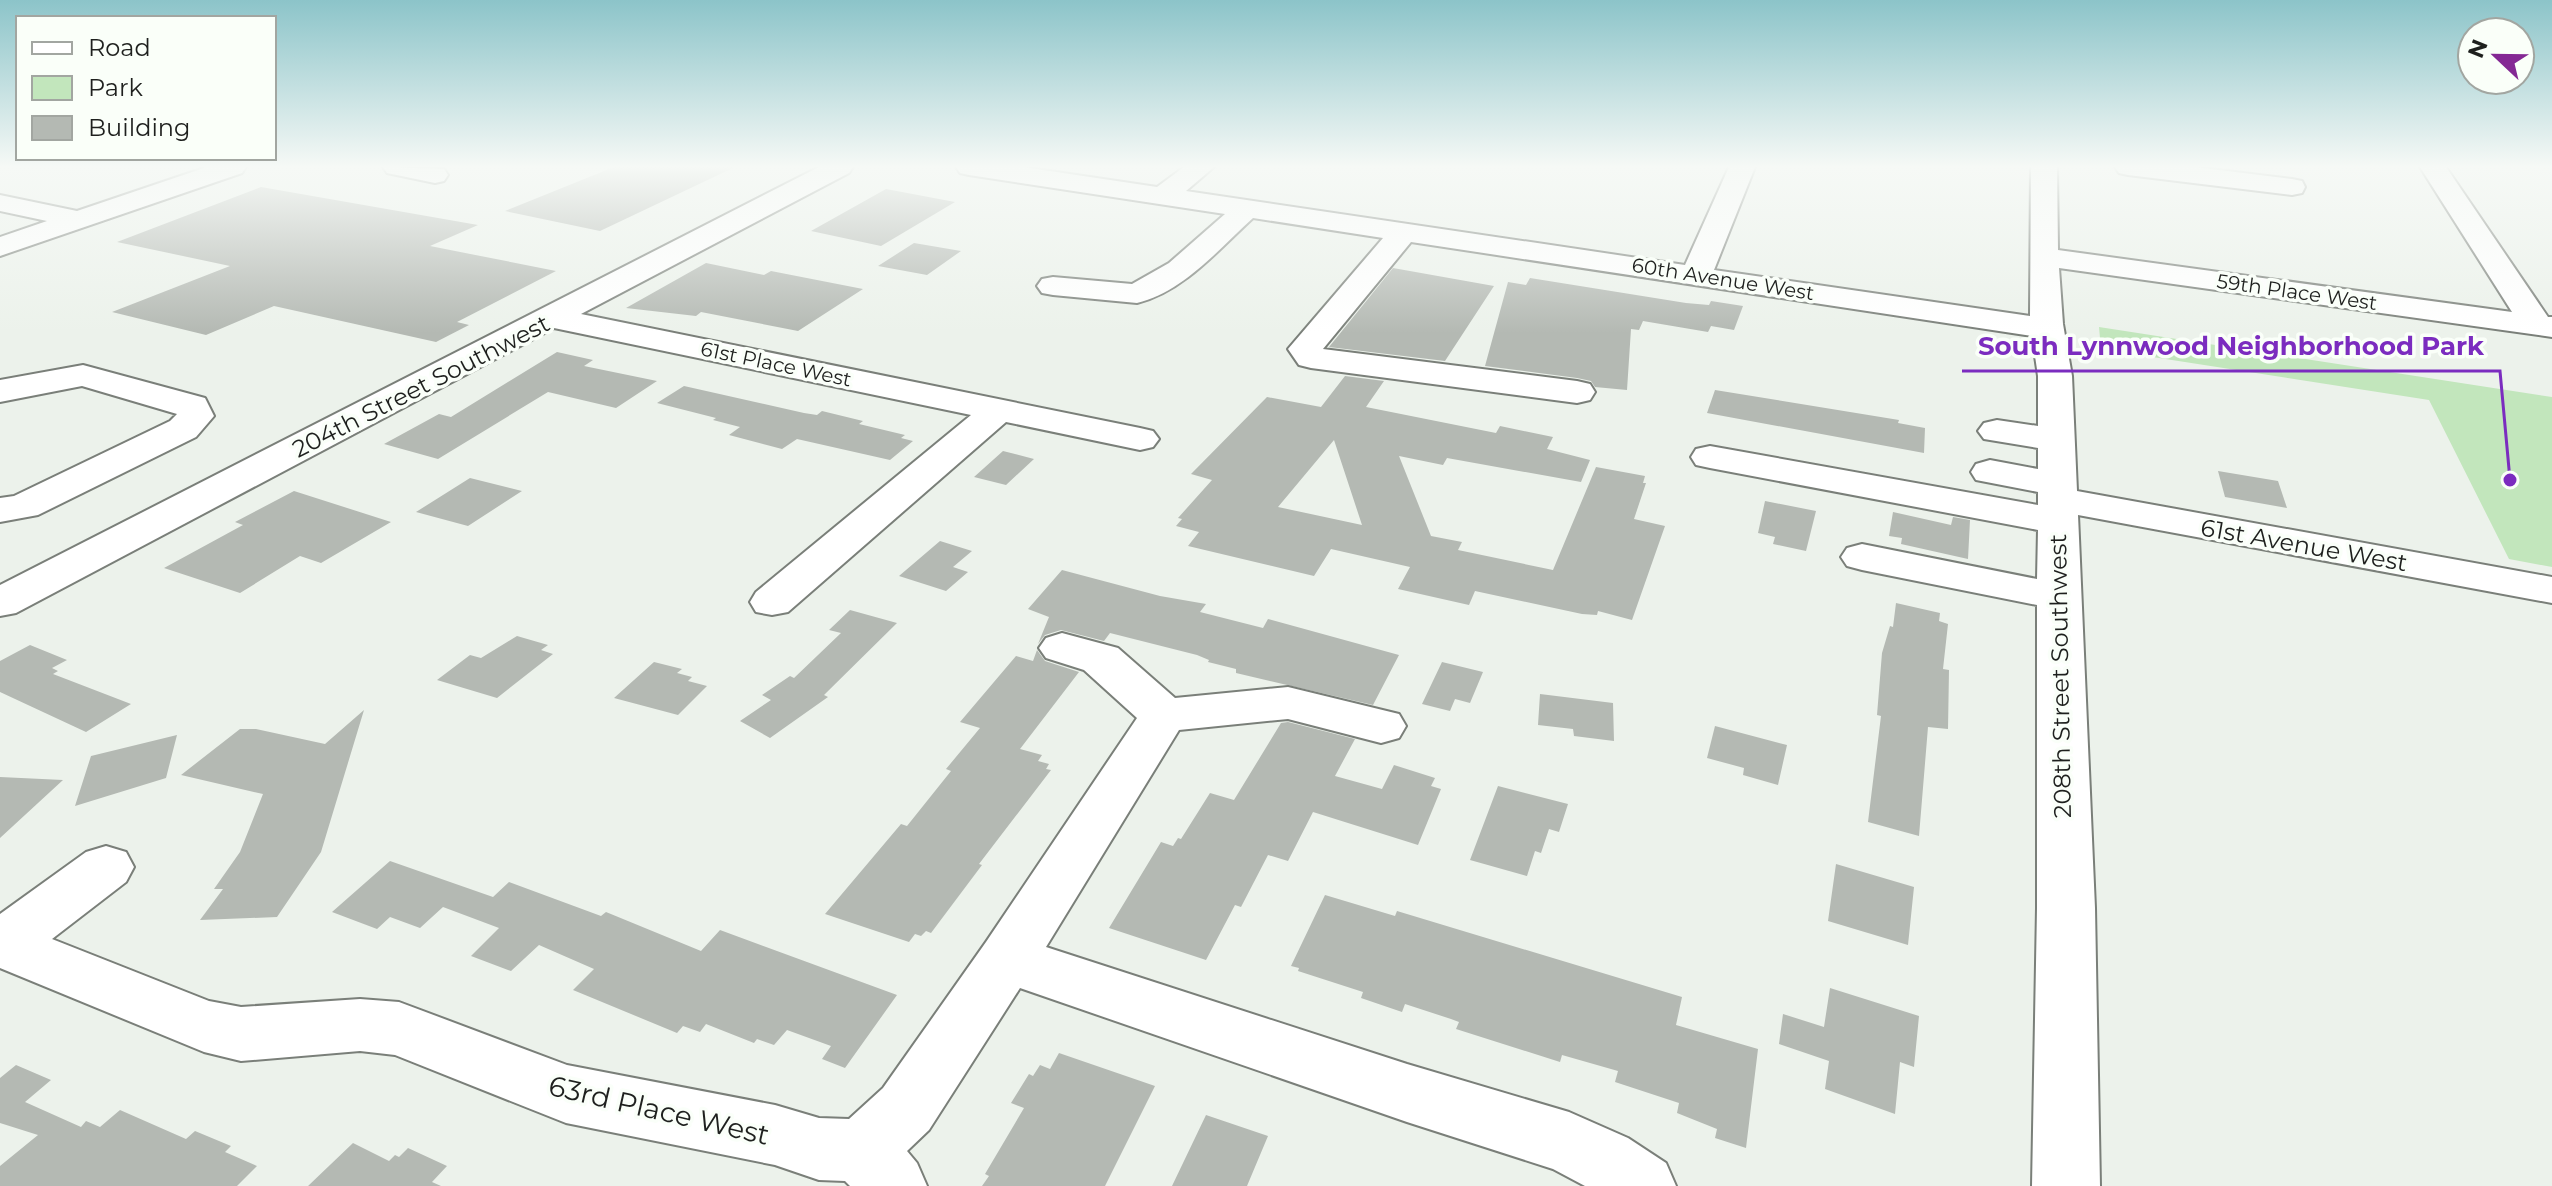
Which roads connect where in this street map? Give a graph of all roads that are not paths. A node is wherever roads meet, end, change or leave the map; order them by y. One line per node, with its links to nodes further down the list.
1 (72, 222): 10 (street)
2 (727, 222): 18 (street, 204th Street Southwest)
3 (1232, 222): 16 (street)
4 (1319, 222): 11 (street)
5 (1343, 222): 9 (street, 60th Avenue West)
6 (1718, 222): 15 (street)
7 (2043, 222): 14 (street, 208th Street Southwest)
8 (2472, 222): 19 (street)
9 (1404, 232): 12 (street, 60th Avenue West); 24 (street)
10 (4, 245): 13 (street)
11 (1296, 246)
12 (1542, 252): 15 (street, 60th Avenue West); 17 (street)
13 (59, 253)
14 (2043, 257): 19 (street, 59th Place West); 20 (street, 208th Street Southwest)
15 (1696, 275): 20 (street, 60th Avenue West)
16 (1053, 286)
17 (1641, 289)
18 (552, 318): 22 (street, 204th Street Southwest); 25 (street, 61st Place West)
19 (2544, 326)
20 (2048, 329): 30 (street, 208th Street Southwest)
21 (411, 364): 22 (street)
22 (448, 372): 36 (street, 204th Street Southwest)
23 (0, 391): 31 (street)
24 (1577, 392)
25 (999, 410): 27 (street, 61st Place West); 35 (street)
26 (1997, 431): 30 (street)
27 (1140, 439)
28 (1710, 457): 30 (street)
29 (1990, 472): 30 (street)
30 (2056, 486): 33 (street, 61st Avenue West); 34 (street, 208th Street Southwest)
31 (0, 510)
32 (1862, 557): 34 (street)
33 (2552, 590)
34 (2058, 596): 45 (street, 208th Street Southwest)
35 (772, 602)
36 (0, 603)
37 (1062, 648): 38 (street)
38 (1164, 715): 39 (street); 42 (street)
39 (1381, 726)
40 (106, 867): 41 (street, 63rd Place West)
41 (1, 943): 43 (street, 63rd Place West)
42 (1007, 959): 43 (street); 44 (street)
43 (878, 1168)
44 (1642, 1186)
45 (2066, 1186)

